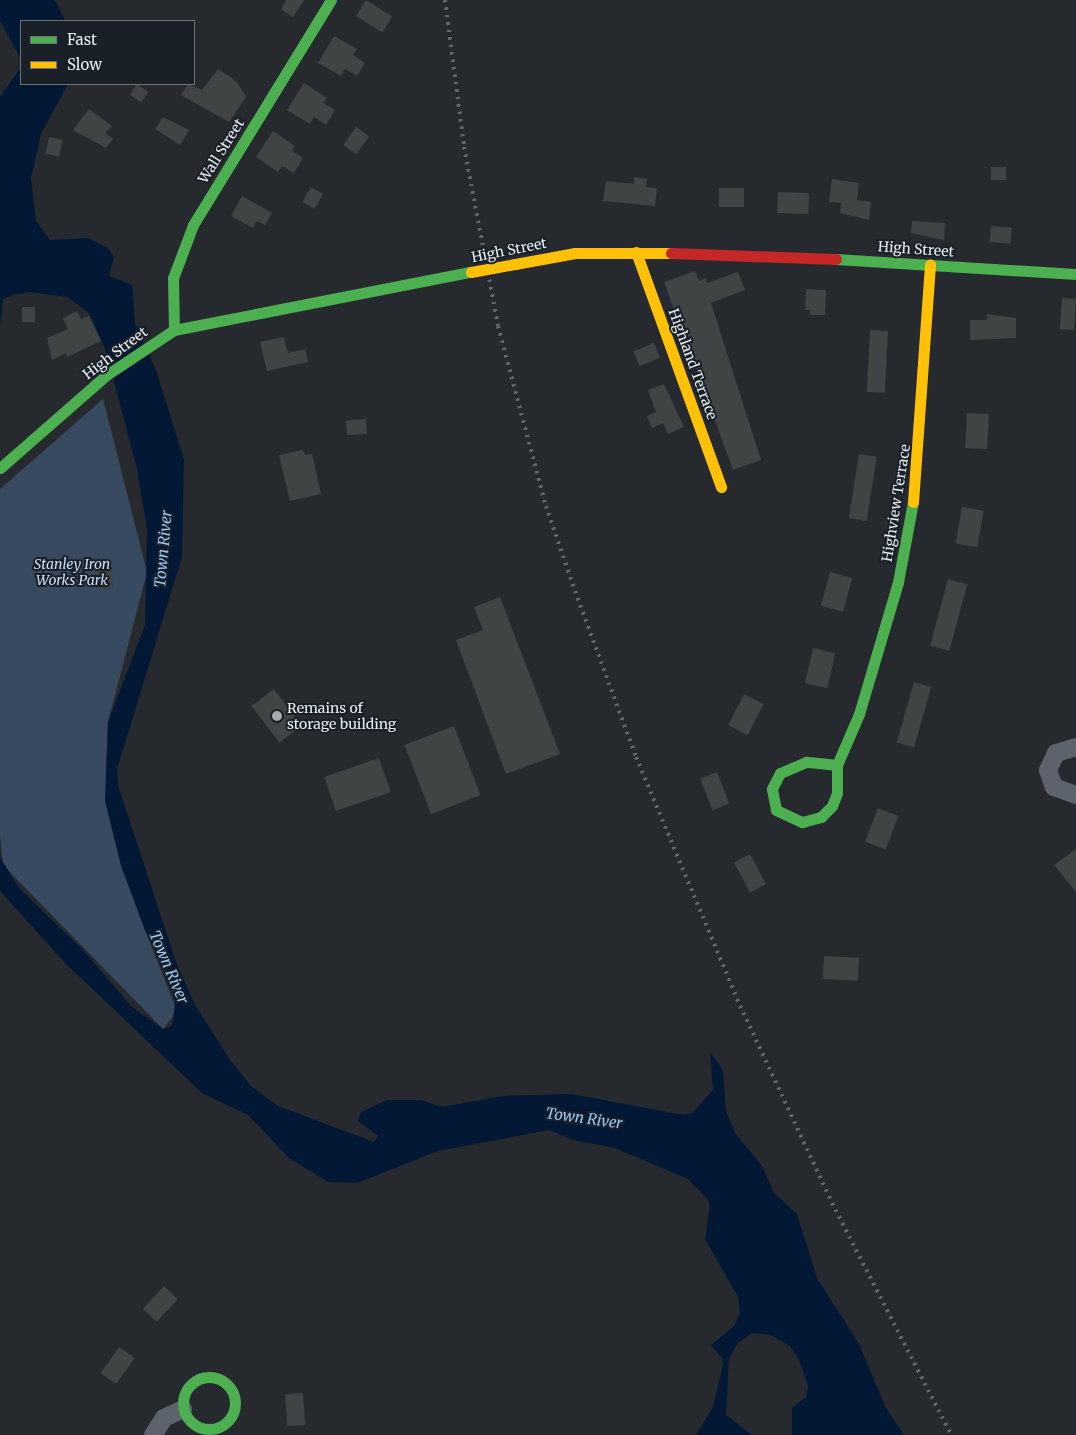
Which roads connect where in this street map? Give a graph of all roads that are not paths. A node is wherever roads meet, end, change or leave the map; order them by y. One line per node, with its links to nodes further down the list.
1 (331, 0): 5 (street, Wall Street)
2 (636, 252): 3 (street, High Street); 5 (street, High Street, bridge); 7 (street, Highland Terrace)
3 (930, 265): 4 (street, High Street); 9 (street, Highview Terrace)
4 (1076, 274)
5 (174, 330): 6 (street, High Street)
6 (0, 468)
7 (721, 487)
8 (1076, 747): 10 (street)
9 (837, 765): 9 (street, Highview Terrace)
10 (1076, 795)
11 (183, 1410): 11 (street); 12 (street)
12 (153, 1435)

